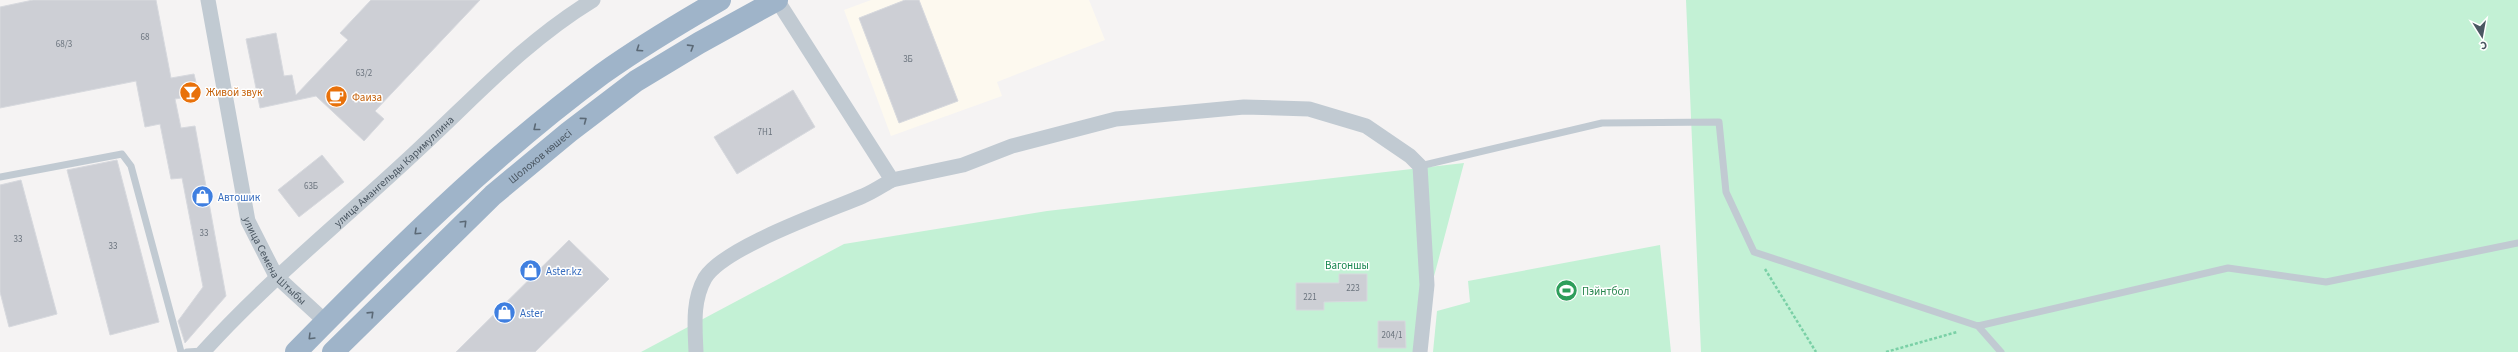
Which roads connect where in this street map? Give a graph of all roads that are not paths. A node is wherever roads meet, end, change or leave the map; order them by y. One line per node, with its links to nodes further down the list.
1 (208, 0): 9 (street, улица Семена Штыбы)
2 (594, 0): 9 (street, улица Амангельды Каримуллина)
3 (720, 0): 10 (highway, one-way to 10)
4 (777, 0): 7 (street); 12 (highway, Шолохов көшесі, one-way to 4)
5 (1420, 166): 7 (street); 11 (lane); 18 (street)
6 (0, 177): 14 (lane)
7 (892, 180): 17 (street)
8 (2518, 243): 11 (lane)
9 (276, 276): 10 (street, улица Семена Штыбы); 13 (street, улица Амангельды Каримуллина)
10 (326, 322): 12 (highway); 16 (highway, one-way to 16)
11 (1978, 326): 19 (lane)
12 (338, 347)
13 (203, 351): 15 (lane)
14 (181, 352)
15 (187, 352)
16 (296, 352)
17 (696, 352)
18 (1420, 352)
19 (2001, 352)

